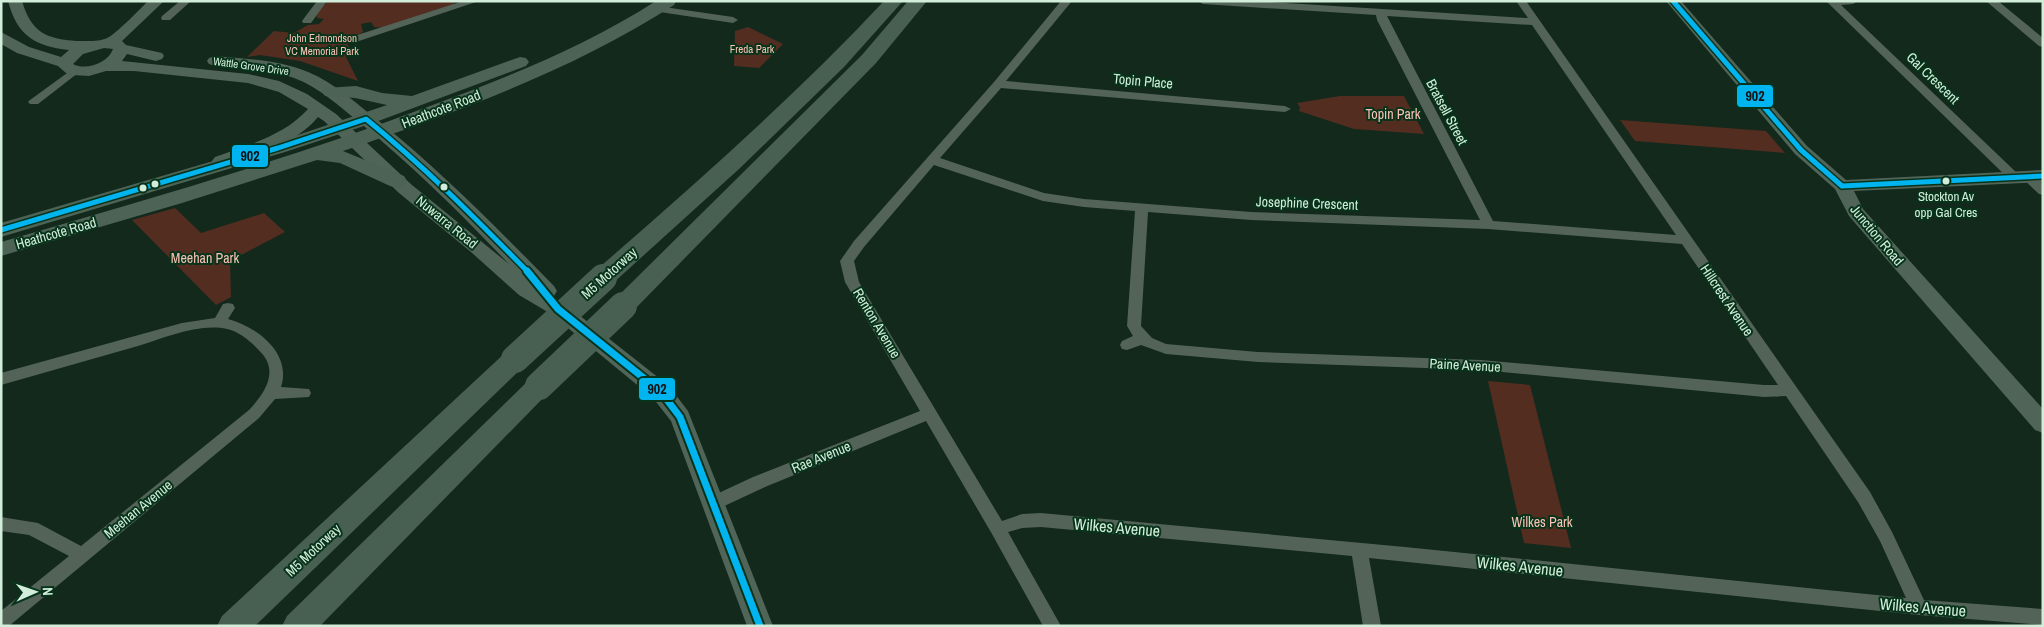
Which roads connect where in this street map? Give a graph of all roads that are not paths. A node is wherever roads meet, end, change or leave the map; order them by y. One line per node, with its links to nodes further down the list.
1 (15, 1): 27 (main road)
2 (157, 1): 28 (main road)
3 (186, 1): 20 (street)
4 (322, 1): 22 (street)
5 (472, 1): 25 (street)
6 (686, 1): 18 (street)
7 (881, 1): 43 (highway)
8 (894, 1): 43 (highway, M5 Motorway)
9 (918, 1): 29 (highway)
10 (926, 1): 29 (highway)
11 (1067, 1): 32 (street, Renton Avenue)
12 (1203, 1): 19 (street)
13 (1521, 1): 23 (street, Hillcrest Avenue)
14 (1673, 1): 46 (main road, Junction Road)
15 (1853, 1): 17 (street)
16 (1991, 1): 26 (street)
17 (1831, 2): 44 (street, Gal Crescent)
18 (662, 6): 21 (street); 34 (main road, Heathcote Road); 39 (main road, Heathcote Road)
19 (1380, 13): 23 (street); 50 (street, Bratsell Street)
20 (166, 18)
21 (733, 20)
22 (307, 21)
23 (1534, 22): 52 (street, Hillcrest Avenue)
24 (1, 37): 31 (main road)
25 (352, 40)
26 (2043, 44)
27 (88, 46): 28 (main road); 31 (main road)
28 (116, 46): 30 (main road); 33 (main road, Wattle Grove Drive)
29 (869, 59): 74 (highway, bridge)
30 (102, 66): 31 (main road, Wattle Grove Drive); 36 (main road, Wattle Grove Drive)
31 (69, 67): 35 (street)
32 (998, 84): 37 (street, Topin Place); 42 (street, Renton Avenue)
33 (332, 92): 34 (main road); 38 (main road, Wattle Grove Drive)
34 (419, 100): 38 (main road, Heathcote Road)
35 (34, 102)
36 (317, 108): 40 (main road, Wattle Grove Drive); 47 (main road)
37 (1285, 109)
38 (366, 119): 39 (main road, Nuwarra Road); 40 (main road, Heathcote Road)
39 (382, 131): 40 (main road, Heathcote Road); 55 (main road, Nuwarra Road)
40 (349, 134): 41 (main road, Heathcote Road); 45 (main road, Nuwarra Road); 47 (main road, Heathcote Road)
41 (314, 154): 45 (main road); 53 (main road, Heathcote Road)
42 (932, 160): 49 (street, Josephine Crescent); 63 (street, Renton Avenue)
43 (732, 164): 73 (highway, M5 Motorway, bridge)
44 (2028, 176): 46 (main road); 48 (street, Gal Crescent)
45 (397, 181): 55 (main road, Nuwarra Road)
46 (1842, 186): 64 (main road, Junction Road)
47 (148, 187): 51 (main road, Heathcote Road)
48 (2043, 191)
49 (1142, 208): 50 (street, Josephine Crescent); 57 (street)
50 (1488, 225): 52 (street, Josephine Crescent)
51 (1, 230)
52 (1687, 240): 60 (street, Hillcrest Avenue)
53 (1, 248)
54 (228, 308): 56 (street)
55 (558, 309): 65 (main road, Nuwarra Road)
56 (219, 323): 59 (street, Meehan Avenue); 61 (street, Meehan Avenue)
57 (1142, 338): 58 (street); 60 (street, Paine Avenue)
58 (1127, 345)
59 (1, 379)
60 (1790, 390): 70 (street, Hillcrest Avenue)
61 (271, 393): 62 (street); 69 (street, Meehan Avenue)
62 (304, 393)
63 (930, 413): 65 (street, Rae Avenue); 67 (street, Renton Avenue)
64 (2043, 424)
65 (714, 503): 75 (main road, Nuwarra Road)
66 (2, 524): 69 (street)
67 (998, 529): 68 (street, Wilkes Avenue); 76 (street, Renton Avenue)
68 (1359, 550): 70 (street, Wilkes Avenue); 77 (street)
69 (83, 555): 72 (street, Meehan Avenue)
70 (1919, 607): 71 (street, Wilkes Avenue)
71 (2043, 618)
72 (1, 622)
73 (233, 626)
74 (298, 626)
75 (760, 626)
76 (1052, 626)
77 (1372, 626)

